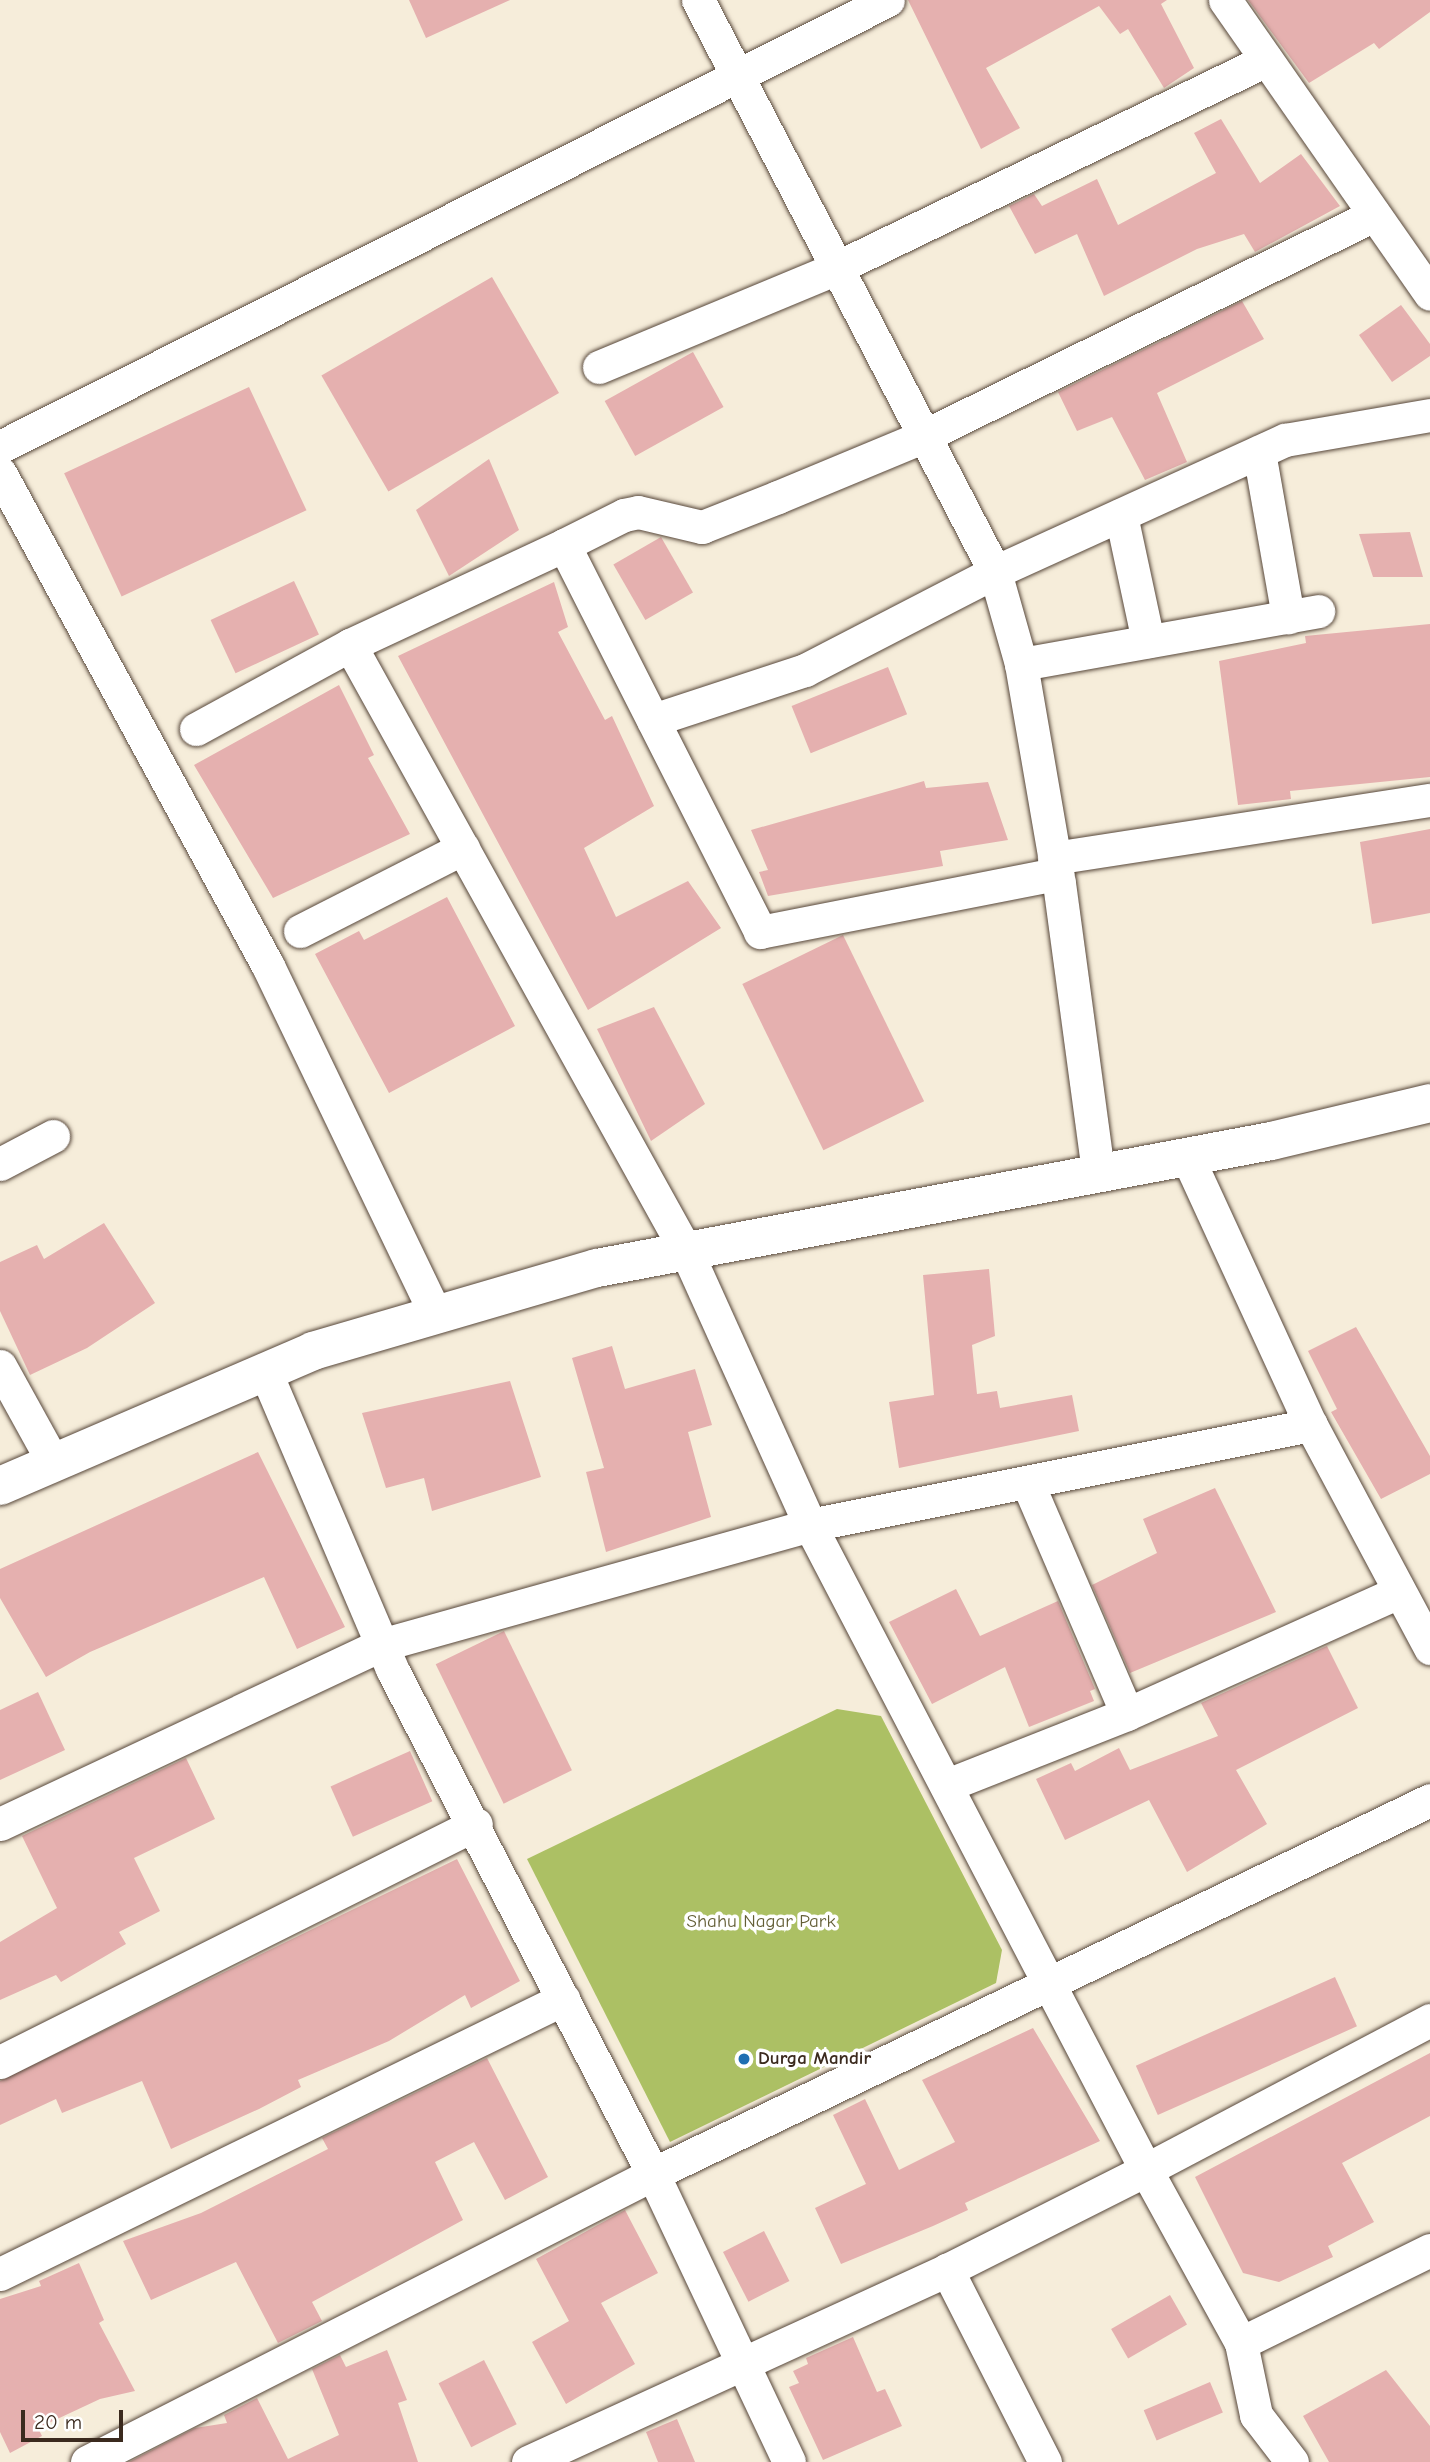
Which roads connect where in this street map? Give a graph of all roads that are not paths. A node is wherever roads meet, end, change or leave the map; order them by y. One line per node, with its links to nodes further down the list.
1 (698, 0): 5 (street)
2 (888, 0): 5 (street)
3 (1224, 0): 4 (street)
4 (1266, 60): 6 (street); 7 (street)
5 (736, 79): 7 (street); 12 (street)
6 (1374, 215): 8 (street); 11 (street)
7 (834, 269): 9 (street); 11 (street)
8 (1430, 294)
9 (599, 367)
10 (1430, 415): 13 (street)
11 (922, 437): 16 (street); 17 (street)
12 (0, 447)
13 (1259, 452): 15 (street); 18 (street)
14 (0, 473): 33 (street)
15 (1121, 515): 17 (street); 18 (street)
16 (564, 545): 19 (street); 21 (street)
17 (995, 572): 20 (street); 21 (street)
18 (1148, 641): 20 (street)
19 (350, 645): 22 (street); 24 (street)
20 (1021, 664): 25 (street)
21 (653, 720): 25 (street)
22 (196, 729)
23 (1430, 800): 25 (street)
24 (463, 848): 26 (street); 32 (street)
25 (1055, 866): 31 (street)
26 (300, 931)
27 (1430, 1103): 29 (street)
28 (52, 1136): 30 (street)
29 (1187, 1156): 31 (street); 36 (street)
30 (0, 1164)
31 (1098, 1172): 32 (street)
32 (686, 1251): 33 (street); 40 (street)
33 (436, 1315): 35 (street)
34 (0, 1366): 37 (street)
35 (265, 1371): 37 (street); 42 (street)
36 (1311, 1425): 38 (street); 41 (street)
37 (53, 1462): 39 (street)
38 (1028, 1484): 40 (street); 44 (street)
39 (0, 1486)
40 (810, 1525): 42 (street); 45 (street)
41 (1399, 1592): 43 (street); 44 (street)
42 (381, 1645): 47 (street); 48 (street)
43 (1430, 1648)
44 (1126, 1714): 45 (street)
45 (947, 1785): 49 (street)
46 (1430, 1800): 49 (street)
47 (0, 1824)
48 (476, 1824): 50 (street); 52 (street)
49 (1051, 1982): 53 (street); 54 (street)
50 (563, 1999): 54 (street); 57 (street)
51 (1430, 2020): 53 (street)
52 (0, 2062)
53 (1146, 2171): 56 (street); 58 (street)
54 (653, 2174): 59 (street); 60 (street)
55 (1430, 2250): 58 (street)
56 (947, 2270): 59 (street); 63 (street)
57 (0, 2274)
58 (1241, 2343): 64 (street)
59 (746, 2361): 61 (street); 62 (street)
60 (87, 2462)
61 (528, 2462)
62 (789, 2462)
63 (1045, 2462)
64 (1292, 2462)

